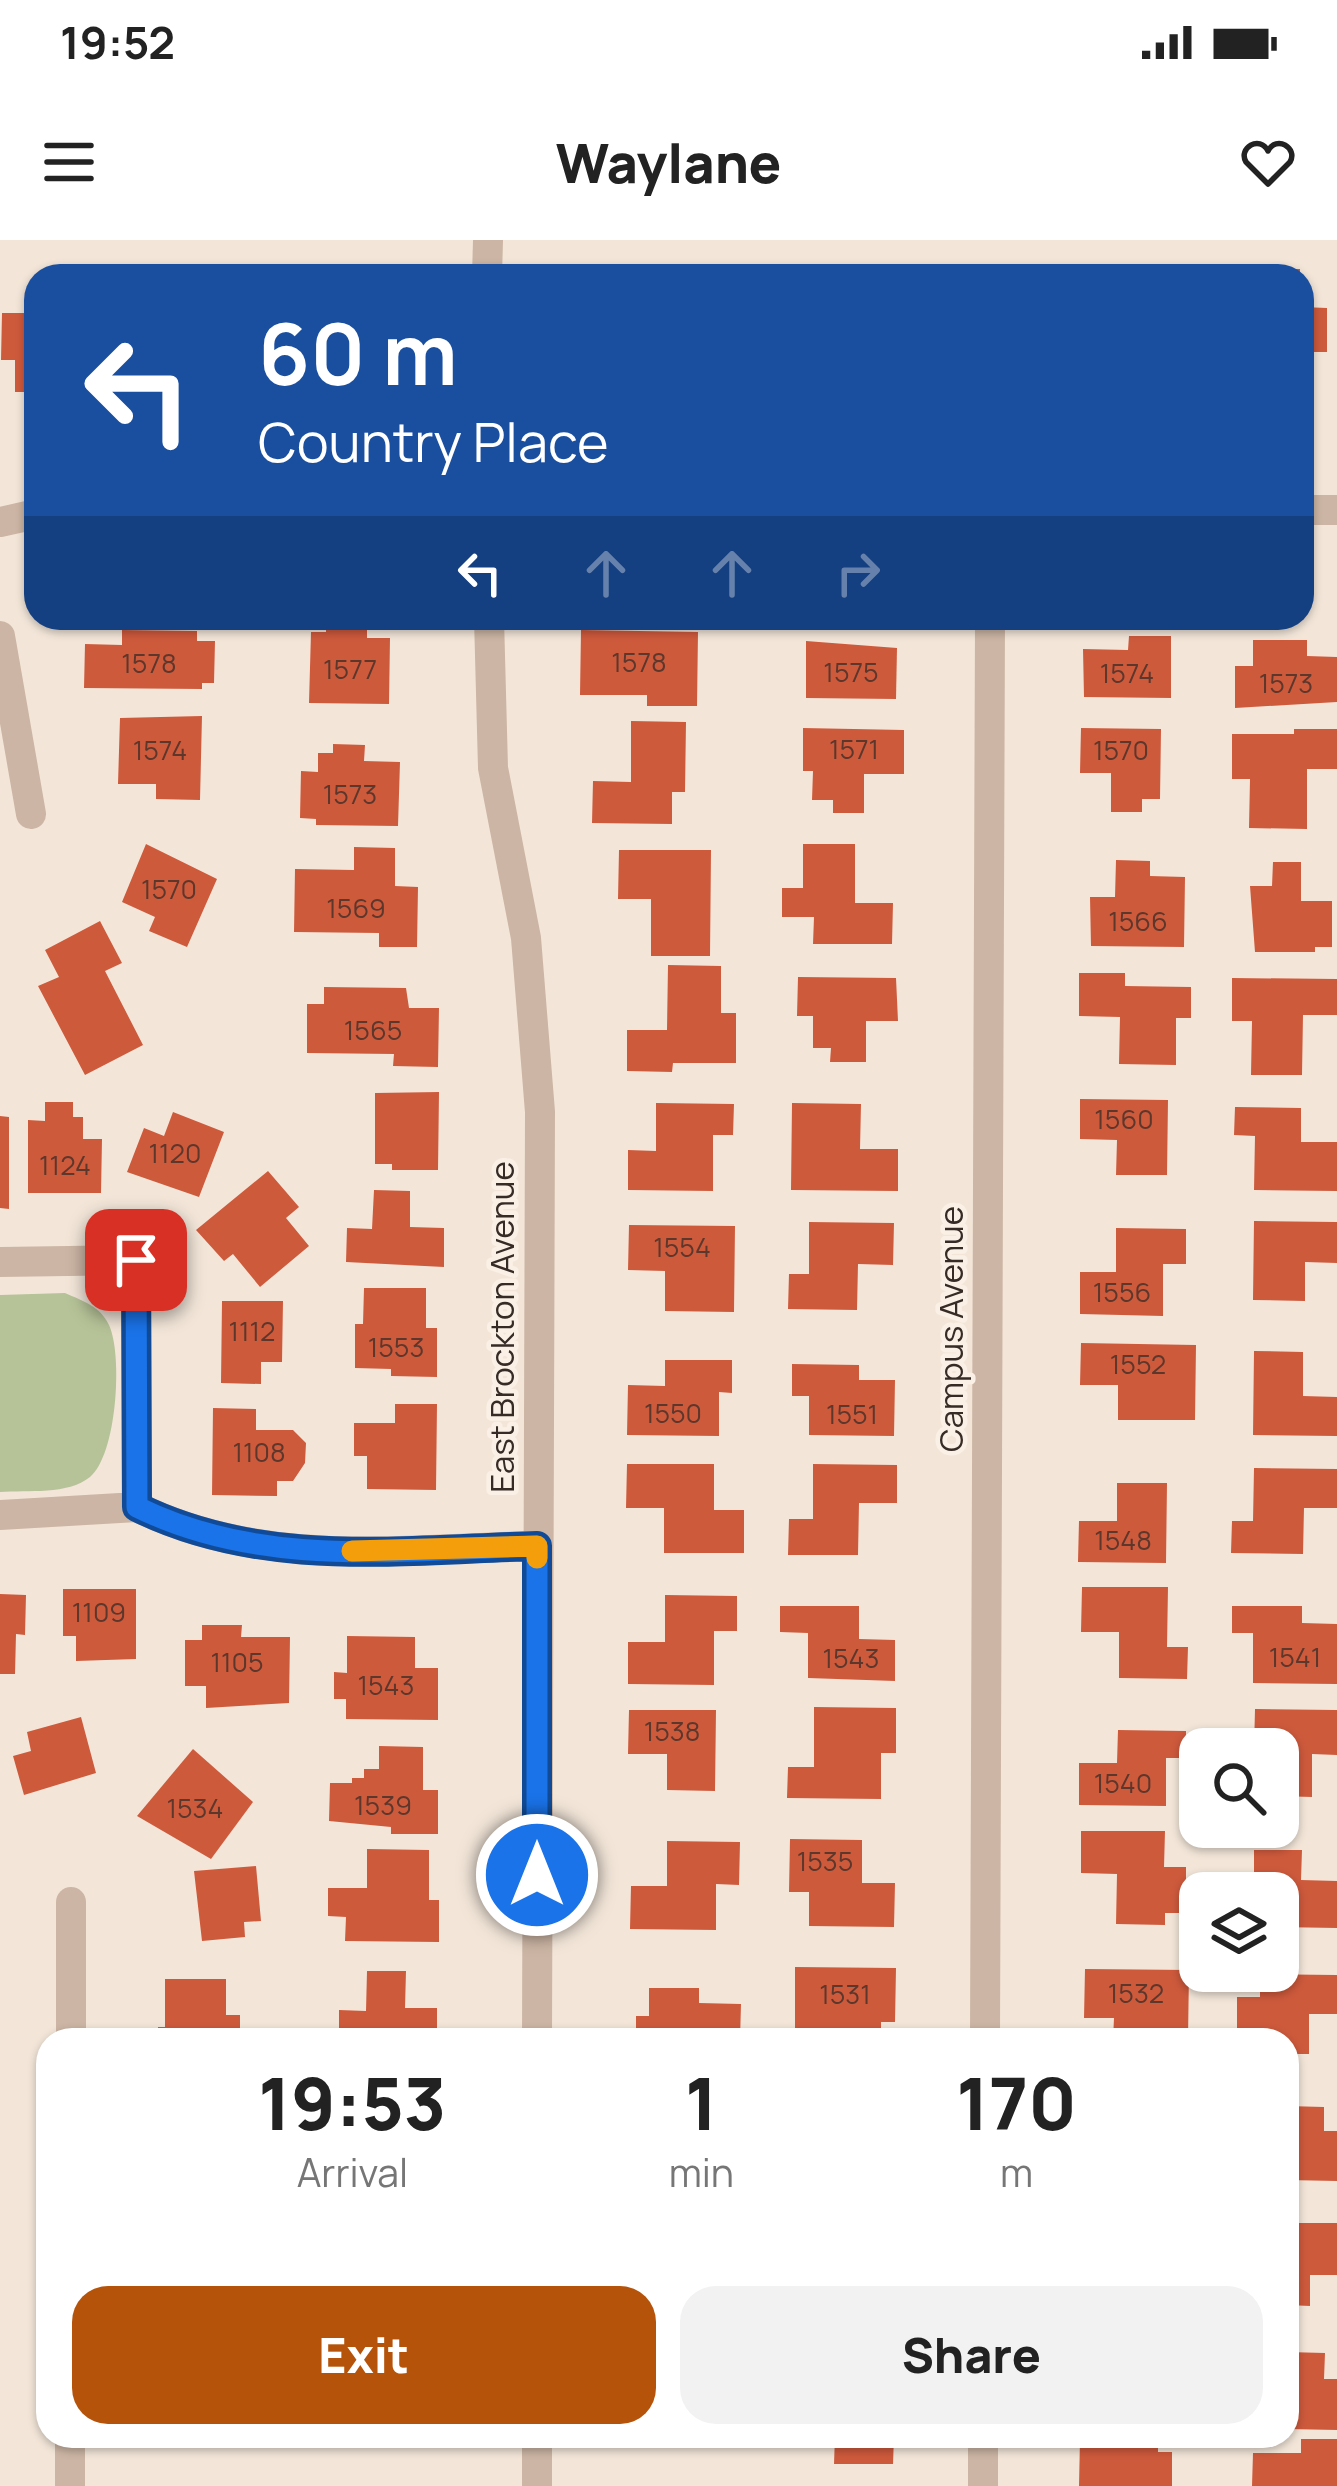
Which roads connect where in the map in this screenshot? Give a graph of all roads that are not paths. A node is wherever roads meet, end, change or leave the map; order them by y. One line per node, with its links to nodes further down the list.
1 (489, 630): 8 (street, East Brockton Avenue)
2 (990, 630): 12 (street, Campus Avenue)
3 (0, 636): 4 (street)
4 (32, 814)
5 (0, 1262): 6 (street)
6 (137, 1507): 7 (street); 8 (street)
7 (0, 1515)
8 (537, 1546): 11 (street, East Brockton Avenue)
9 (71, 1902): 10 (street)
10 (71, 2028)
11 (537, 2028)
12 (985, 2028)
13 (70, 2448): 16 (street)
14 (538, 2448): 17 (street)
15 (983, 2448): 18 (street)
16 (70, 2486)
17 (538, 2486)
18 (983, 2486)

